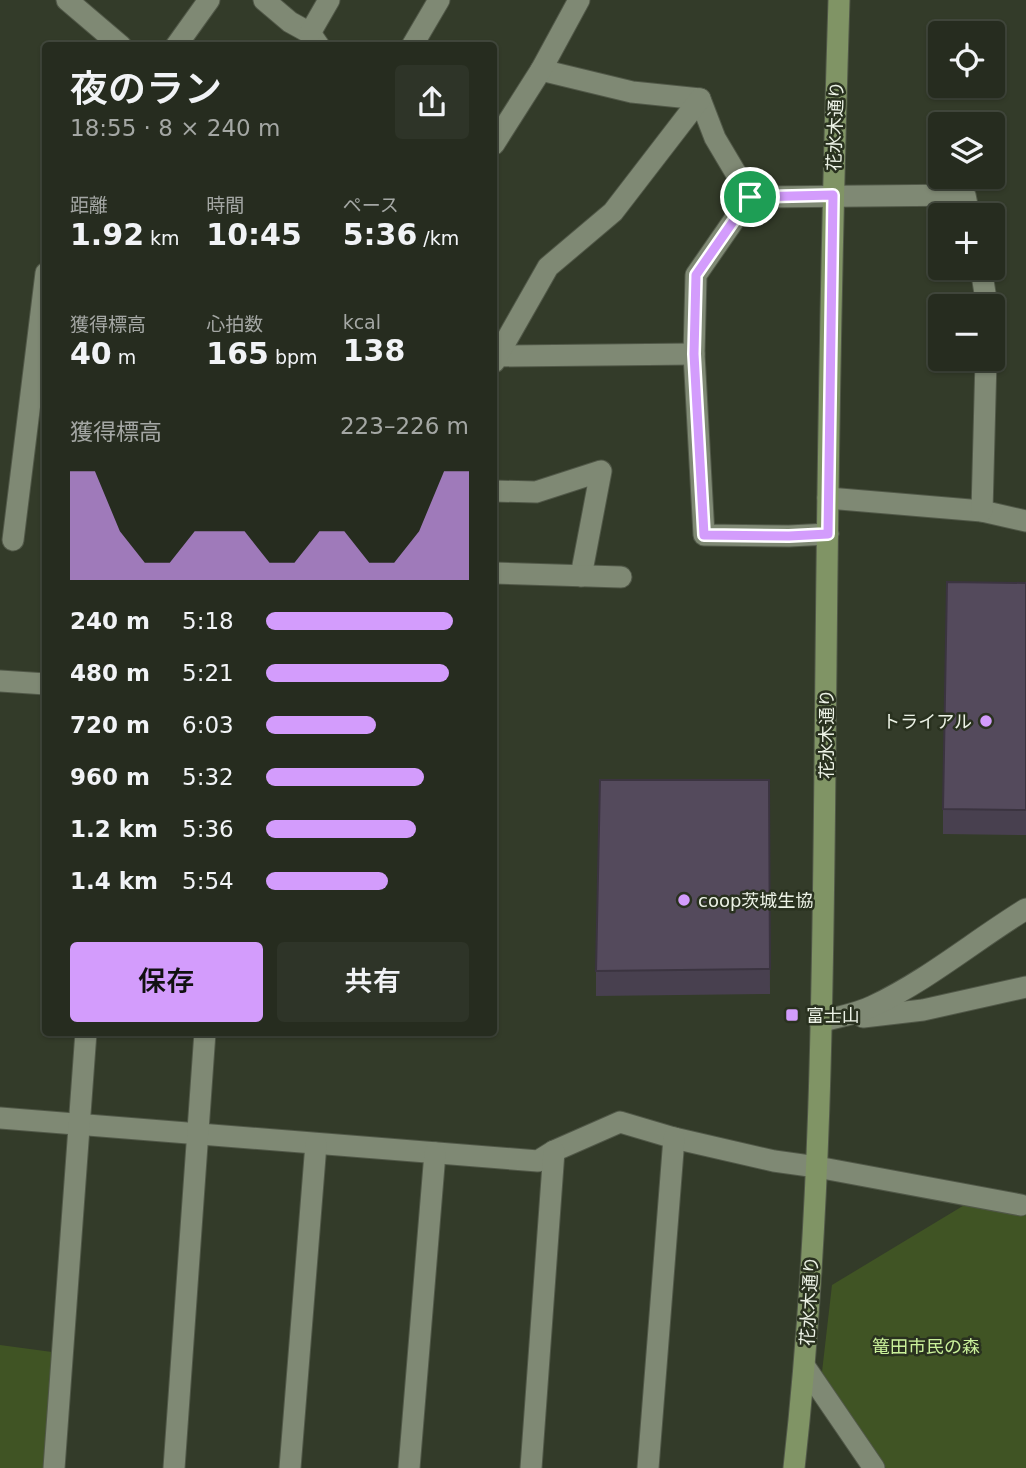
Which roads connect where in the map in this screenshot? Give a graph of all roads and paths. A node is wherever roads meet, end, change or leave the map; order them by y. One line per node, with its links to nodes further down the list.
1 (66, 0): 9 (street)
2 (209, 0): 10 (street)
3 (264, 0): 8 (street)
4 (329, 0): 8 (street)
5 (439, 0): 11 (street)
6 (579, 0): 12 (street)
7 (838, 0): 15 (street, 花水木通り)
8 (315, 39)
9 (116, 42)
10 (179, 42)
11 (414, 42)
12 (541, 70): 13 (street); 14 (street)
13 (700, 99): 16 (street); 20 (street)
14 (497, 139)
15 (833, 195): 16 (street); 17 (street); 24 (street, 花水木通り)
16 (750, 197): 19 (street)
17 (967, 203)
18 (42, 305): 28 (street)
19 (694, 354): 21 (street); 27 (street)
20 (497, 356)
21 (497, 359)
22 (986, 371): 25 (street)
23 (497, 491): 30 (street)
24 (828, 498): 25 (street); 27 (street, 花水木通り)
25 (982, 510): 26 (street)
26 (1026, 521)
27 (828, 534): 37 (street, 花水木通り)
28 (13, 540)
29 (497, 573): 30 (street)
30 (581, 576): 31 (street)
31 (621, 578)
32 (0, 681): 33 (street)
33 (42, 684)
34 (1026, 891): 35 (street)
35 (1020, 913): 37 (street)
36 (1026, 987): 37 (street)
37 (820, 1022): 47 (street, 花水木通り)
38 (86, 1036): 41 (street)
39 (205, 1036): 42 (street)
40 (0, 1118): 41 (street)
41 (79, 1125): 42 (street); 50 (street)
42 (199, 1135): 44 (street); 51 (street)
43 (674, 1138): 45 (street); 47 (street); 55 (street)
44 (316, 1144): 46 (street); 52 (street)
45 (554, 1151): 46 (street); 54 (street)
46 (435, 1153): 53 (street)
47 (817, 1167): 48 (street); 49 (street, 花水木通り)
48 (1020, 1205)
49 (805, 1367): 56 (street, 花水木通り); 57 (street)
50 (54, 1468)
51 (174, 1468)
52 (290, 1468)
53 (409, 1468)
54 (531, 1468)
55 (648, 1468)
56 (794, 1468)
57 (874, 1468)

